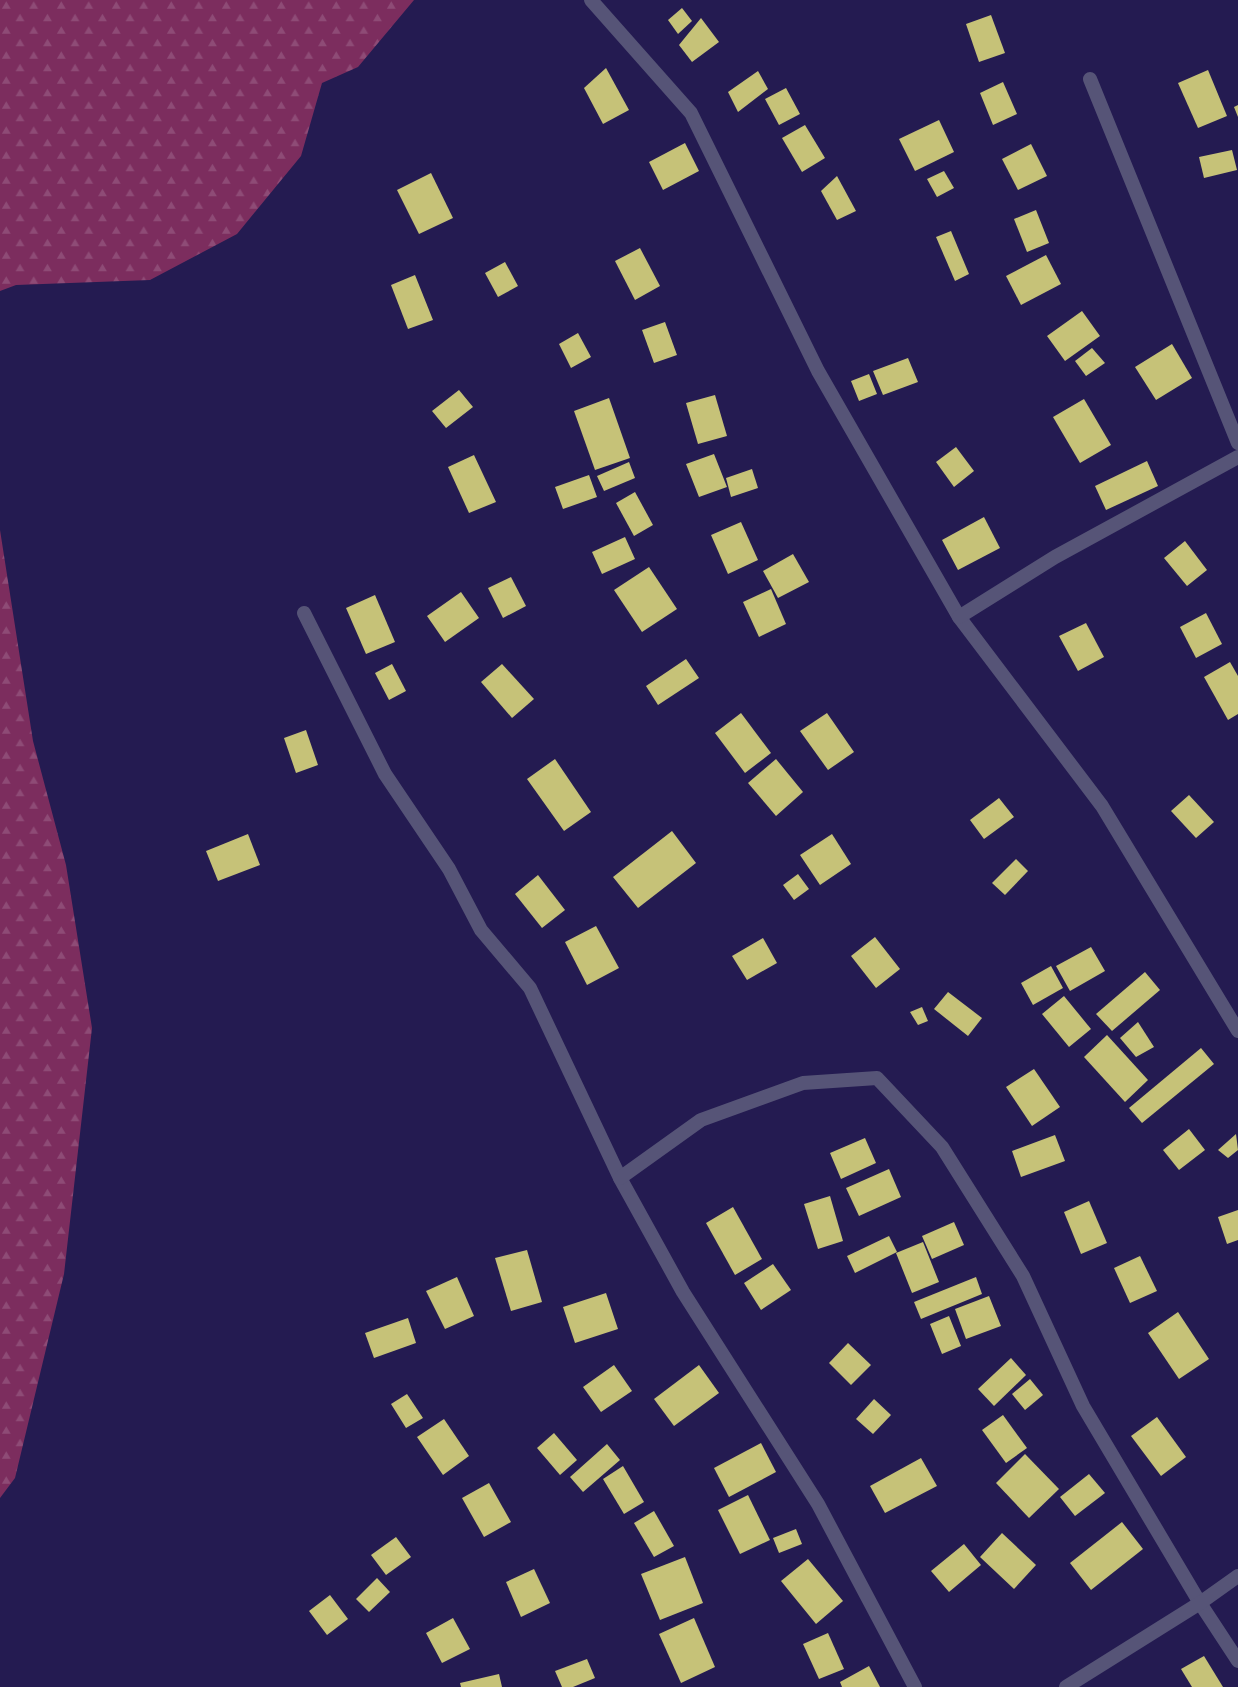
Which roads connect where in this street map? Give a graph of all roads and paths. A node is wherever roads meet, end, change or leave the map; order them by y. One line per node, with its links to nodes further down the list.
1 (591, 0): 6 (street)
2 (1090, 79): 3 (street)
3 (1238, 443)
4 (1238, 457): 6 (street)
5 (304, 613): 8 (street)
6 (959, 617): 7 (street)
7 (1238, 1031)
8 (620, 1178): 10 (street); 12 (street)
9 (1238, 1576): 10 (street)
10 (1200, 1603): 11 (street); 13 (street)
11 (1238, 1661)
12 (915, 1687)
13 (1066, 1687)

